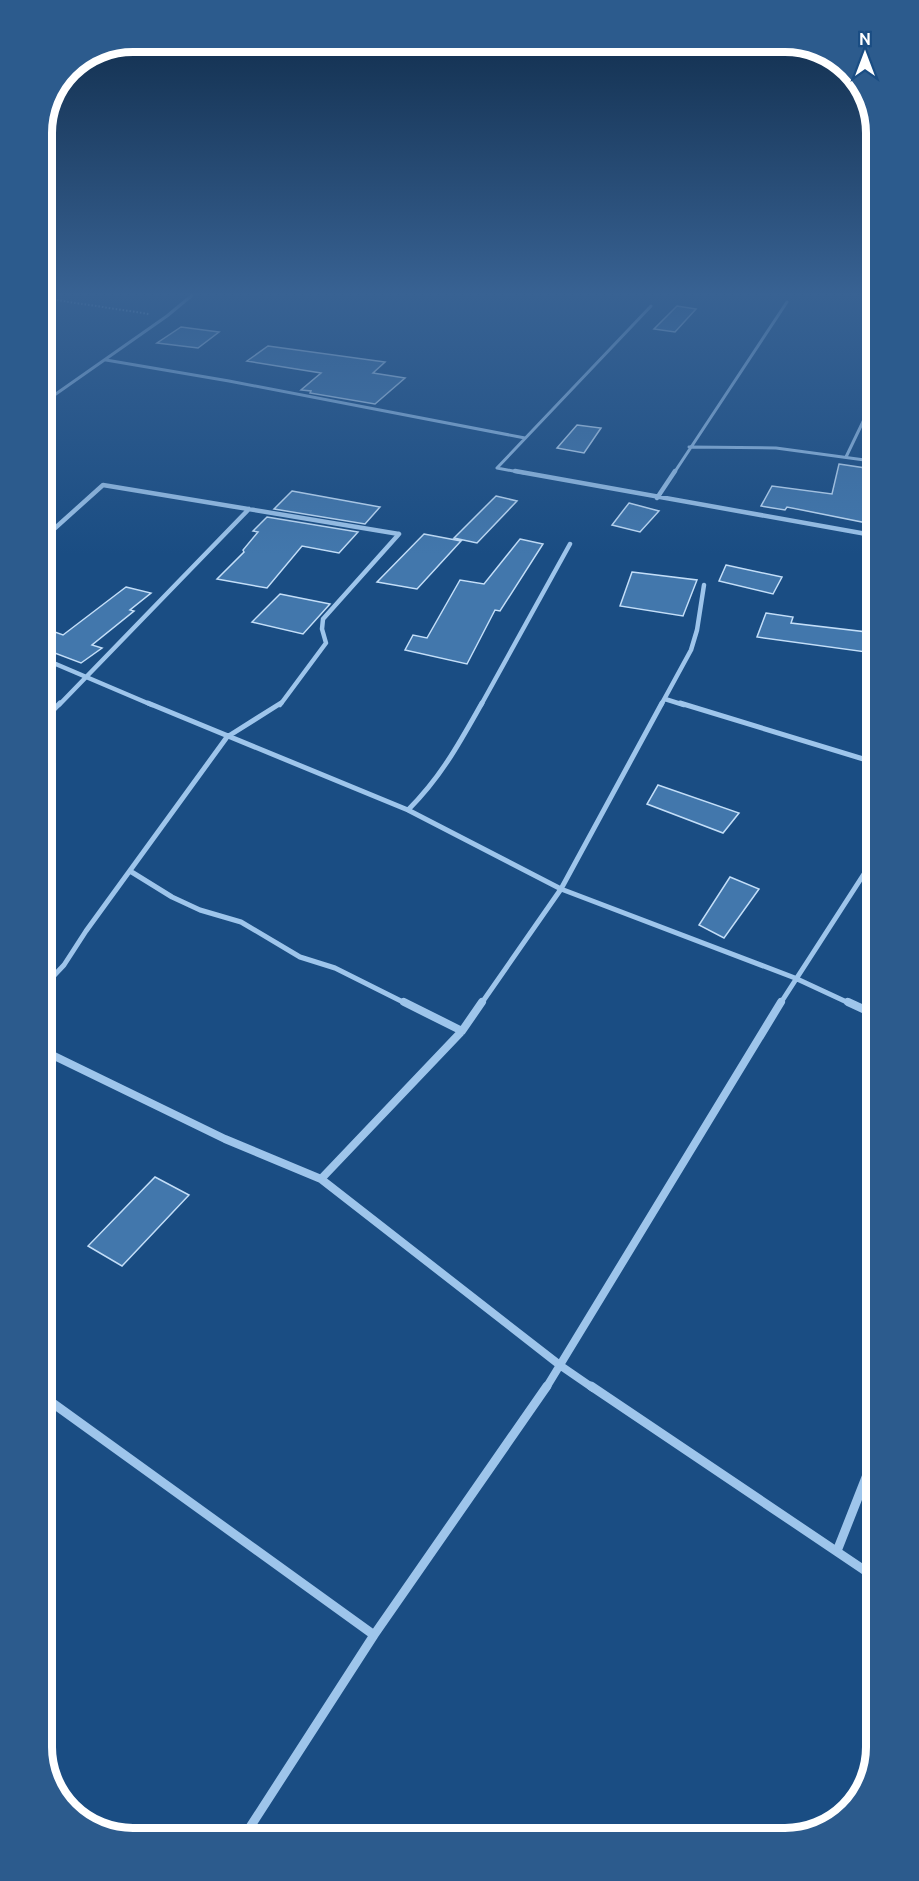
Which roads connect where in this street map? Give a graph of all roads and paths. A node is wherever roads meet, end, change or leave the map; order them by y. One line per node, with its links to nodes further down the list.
1 (77, 380): 5 (street)
2 (222, 380): 7 (street)
3 (581, 380): 7 (street)
4 (734, 380): 8 (street)
5 (53, 396)
6 (866, 415): 9 (street)
7 (525, 438): 11 (street)
8 (689, 447): 9 (street); 11 (street)
9 (846, 457): 10 (street)
10 (866, 460)
11 (657, 498): 14 (street)
12 (249, 509): 13 (street); 18 (street); 21 (street)
13 (53, 530)
14 (866, 534)
15 (570, 544): 23 (street)
16 (704, 585): 19 (street)
17 (53, 662): 18 (street)
18 (86, 675): 20 (street); 21 (street)
19 (665, 699): 22 (street); 26 (street)
20 (53, 711)
21 (227, 737): 23 (street); 24 (street)
22 (866, 760)
23 (408, 810): 26 (street)
24 (130, 871): 27 (street); 30 (street)
25 (866, 871): 28 (street)
26 (561, 888): 28 (street); 30 (street)
27 (52, 977)
28 (795, 978): 29 (street); 33 (street)
29 (866, 1010)
30 (462, 1031): 32 (street)
31 (52, 1055): 32 (street)
32 (321, 1179): 33 (street)
33 (561, 1365): 36 (street); 38 (street)
34 (52, 1403): 38 (street)
35 (866, 1477): 36 (street)
36 (837, 1551): 37 (street)
37 (866, 1571)
38 (374, 1635): 39 (street)
39 (249, 1828)

